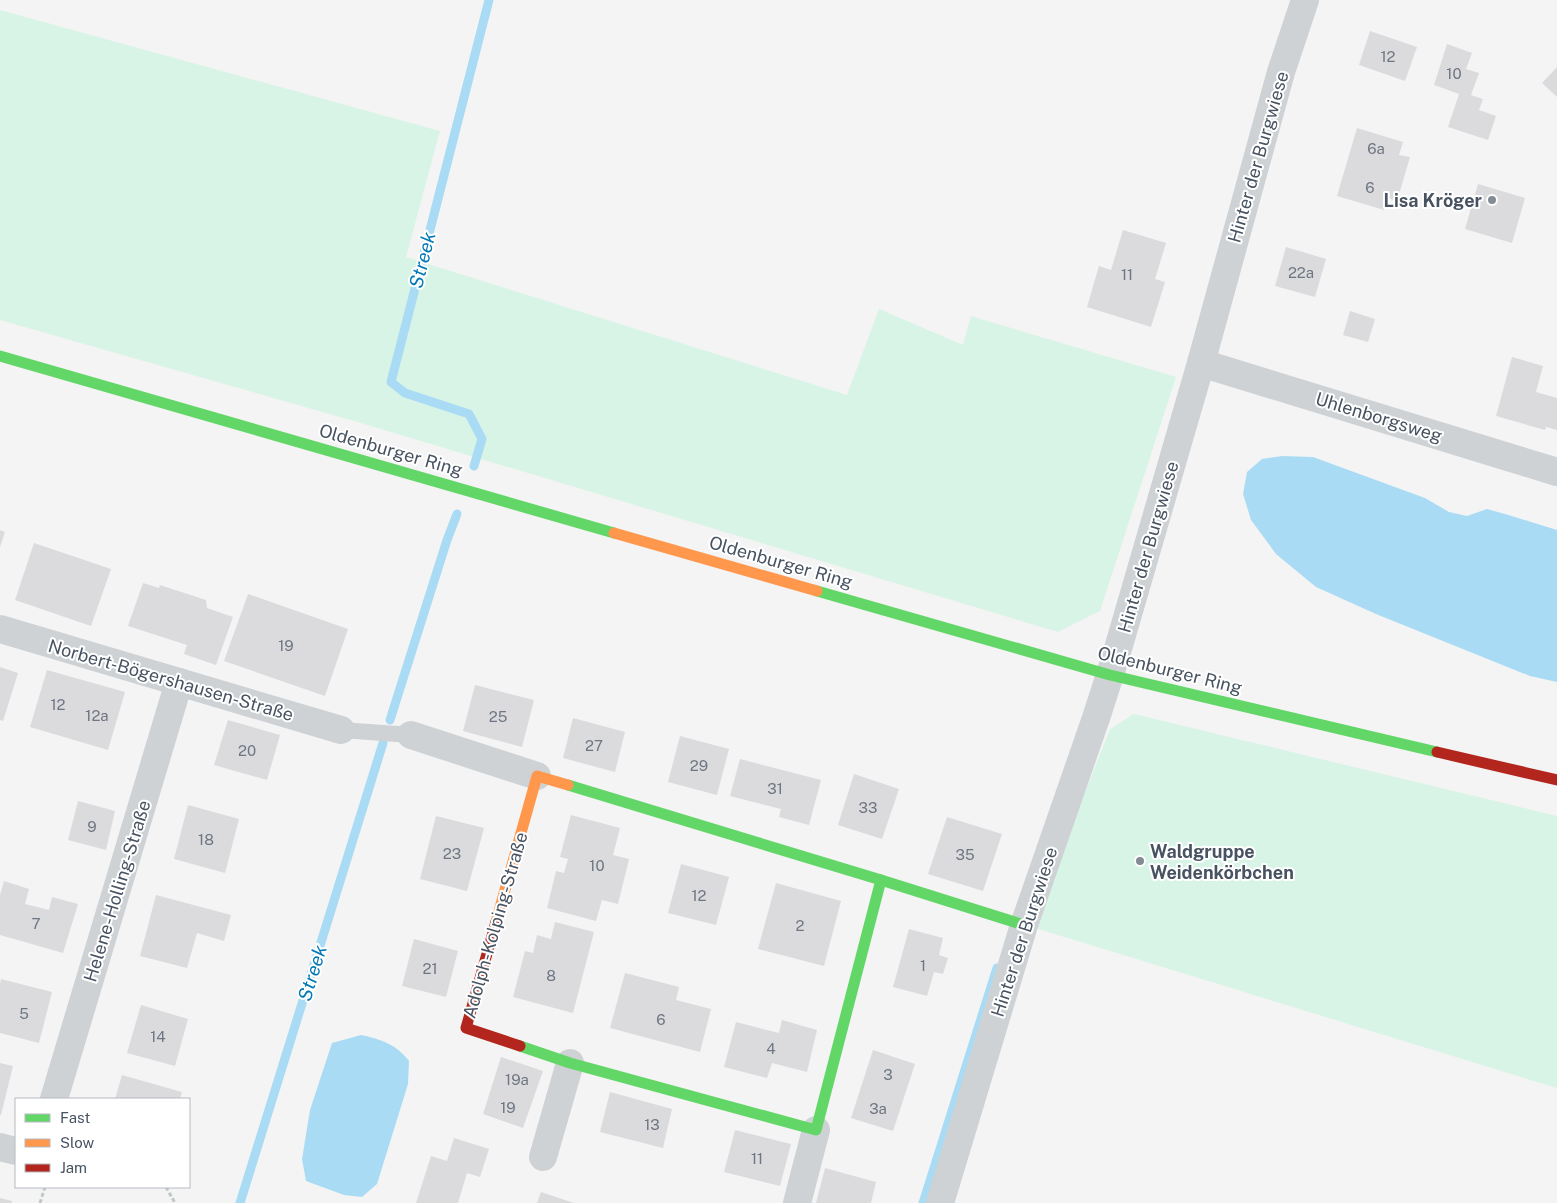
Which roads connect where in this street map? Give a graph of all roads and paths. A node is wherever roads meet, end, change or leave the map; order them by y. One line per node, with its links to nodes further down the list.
1 (1305, 0): 3 (street, Hinter der Burgwiese)
2 (0, 356): 6 (main road, Oldenburger Ring)
3 (1201, 363): 4 (street, Uhlenborgsweg); 6 (street, Hinter der Burgwiese)
4 (1557, 472)
5 (0, 629): 7 (street, Norbert-Bögershausen-Straße)
6 (1110, 675): 11 (main road, Oldenburger Ring); 13 (street, Hinter der Burgwiese)
7 (179, 682): 8 (street, Norbert-Bögershausen-Straße); 15 (street, Helene-Holling-Straße)
8 (341, 730): 9 (lane)
9 (410, 735): 10 (street)
10 (537, 776): 12 (main road); 14 (main road, Adolph-Kolping-Straße)
11 (1557, 780)
12 (881, 880): 13 (main road); 16 (main road)
13 (1024, 925): 25 (street, Hinter der Burgwiese)
14 (570, 1064): 16 (main road, Adolph-Kolping-Straße); 19 (street)
15 (54, 1098)
16 (816, 1130): 24 (street)
17 (0, 1147): 18 (street)
18 (15, 1151)
19 (543, 1157)
20 (45, 1188): 22 (path)
21 (167, 1188): 23 (path)
22 (40, 1203)
23 (175, 1203)
24 (797, 1203)
25 (940, 1203)

